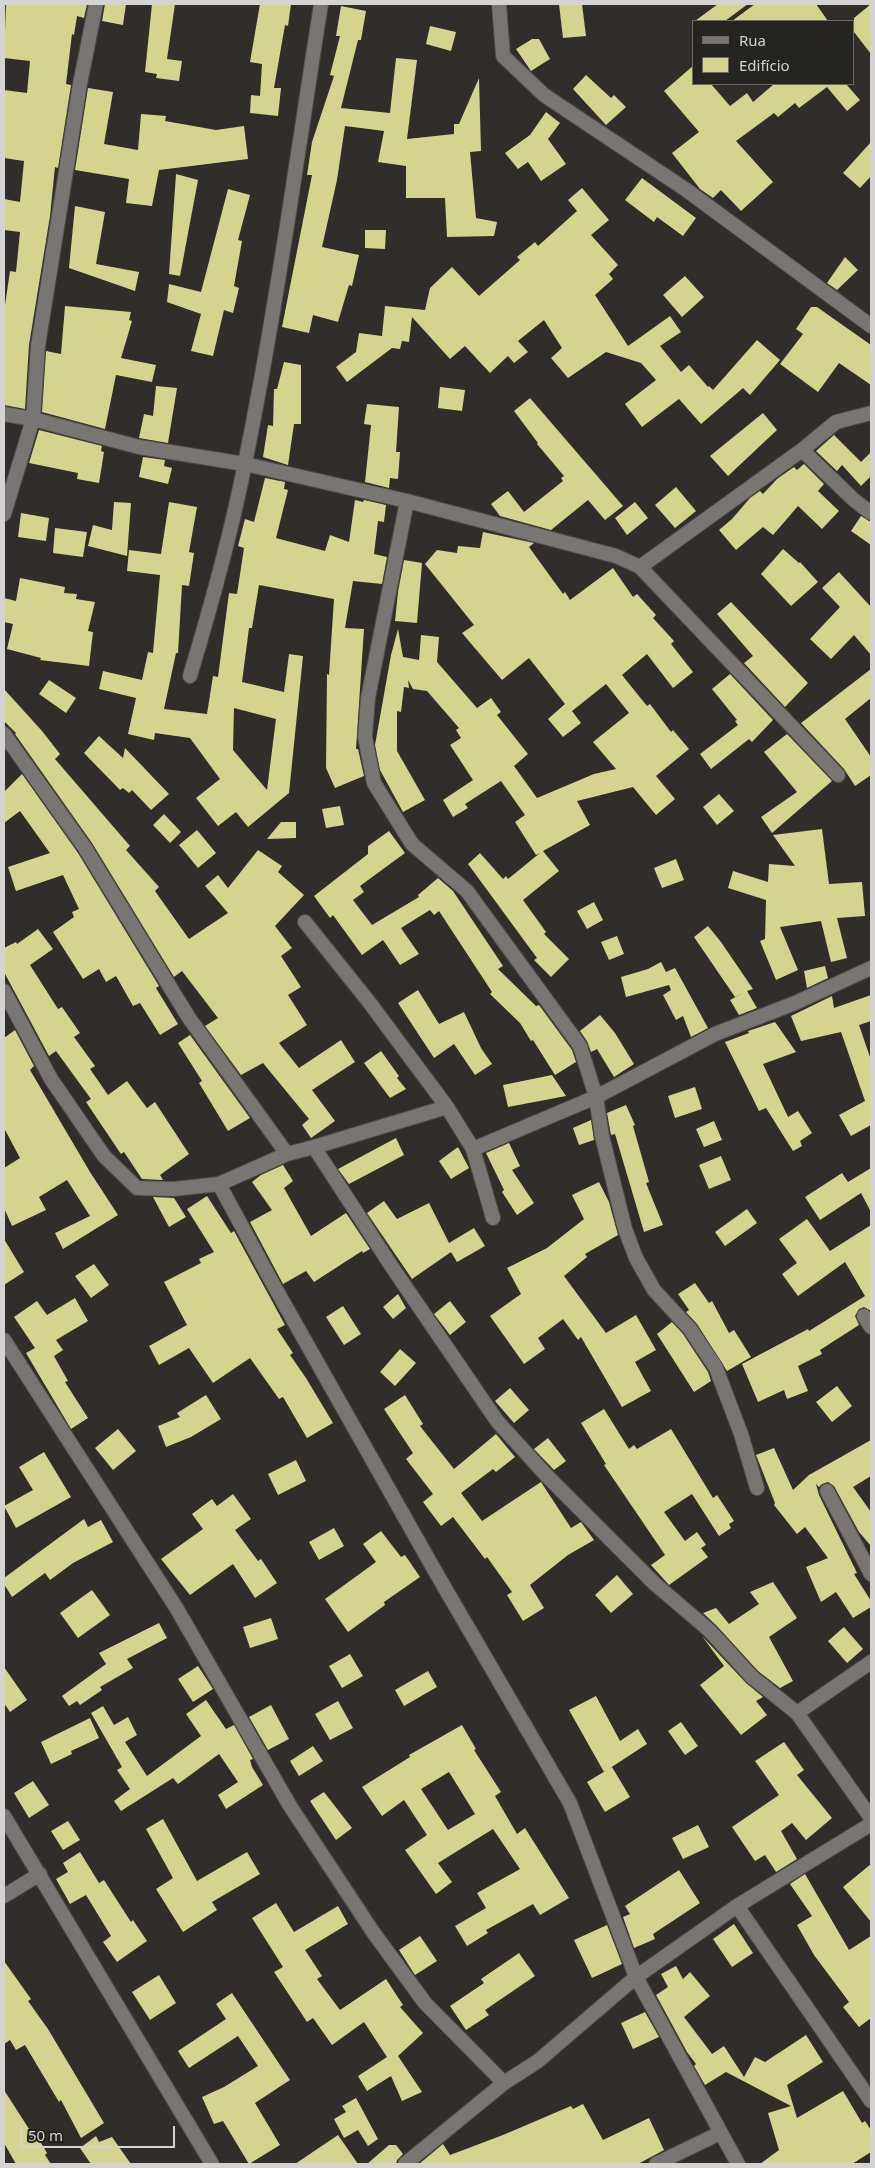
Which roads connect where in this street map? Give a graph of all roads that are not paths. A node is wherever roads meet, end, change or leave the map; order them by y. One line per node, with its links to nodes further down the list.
1 (96, 4): 7 (street)
2 (321, 4): 9 (street)
3 (499, 4): 4 (street)
4 (871, 326)
5 (871, 413): 8 (street)
6 (4, 414): 7 (street)
7 (32, 419): 9 (street); 12 (street)
8 (802, 450): 11 (street); 13 (street)
9 (245, 464): 10 (street); 14 (street)
10 (407, 501): 13 (street); 20 (street)
11 (871, 513)
12 (4, 514)
13 (640, 567): 16 (street)
14 (190, 676)
15 (4, 734): 24 (street)
16 (838, 775)
17 (305, 922): 21 (street)
18 (871, 968): 20 (street)
19 (4, 991): 25 (street)
20 (596, 1097): 23 (street); 28 (street)
21 (447, 1107): 22 (street); 23 (street)
22 (314, 1147): 24 (street); 32 (street)
23 (473, 1149): 26 (street)
24 (287, 1154): 25 (street)
25 (219, 1184): 39 (street)
26 (493, 1218)
27 (4, 1340): 40 (street)
28 (757, 1488)
29 (827, 1491): 30 (street)
30 (871, 1574)
31 (871, 1662): 32 (street)
32 (797, 1713): 34 (street)
33 (4, 1816): 36 (street)
34 (871, 1818)
35 (871, 1824): 38 (street)
36 (40, 1874): 37 (street); 43 (street)
37 (4, 1896)
38 (736, 1906): 39 (street); 41 (street)
39 (636, 1977): 40 (street); 42 (street)
40 (504, 2083): 44 (street)
41 (871, 2101)
42 (720, 2133): 45 (street); 46 (street)
43 (212, 2164)
44 (405, 2164)
45 (656, 2164)
46 (738, 2164)

